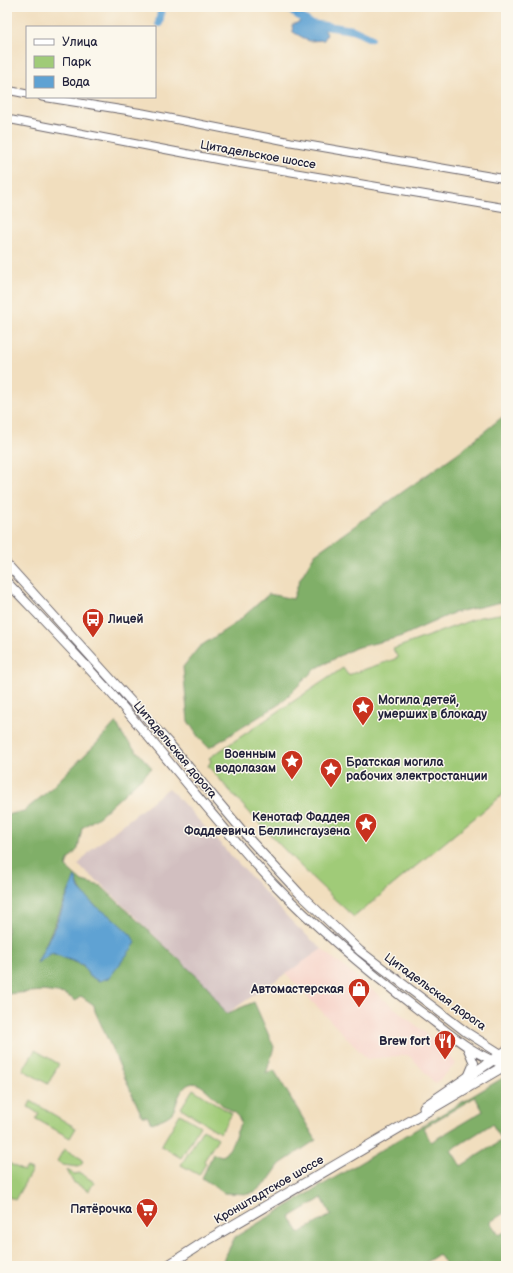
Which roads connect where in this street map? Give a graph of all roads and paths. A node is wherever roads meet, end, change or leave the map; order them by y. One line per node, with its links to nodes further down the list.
1 (7, 90): 2 (street)
2 (26, 94)
3 (48, 98): 5 (street, Цитадельское шоссе)
4 (7, 119): 6 (street, Цитадельское шоссе)
5 (506, 178)
6 (506, 208)
7 (7, 564): 10 (street, Цитадельская дорога)
8 (7, 582): 9 (street, Цитадельская дорога)
9 (467, 1046): 11 (street, Цитадельская дорога); 13 (street)
10 (504, 1053): 11 (main road, Кронштадтское шоссе); 12 (street)
11 (491, 1061): 12 (street, Цитадельская дорога); 13 (main road, Кронштадтское шоссе)
12 (506, 1065): 14 (main road, Кронштадтское шоссе)
13 (468, 1077): 14 (main road, Кронштадтское шоссе)
14 (384, 1136): 15 (main road, Кронштадтское шоссе)
15 (167, 1266)

